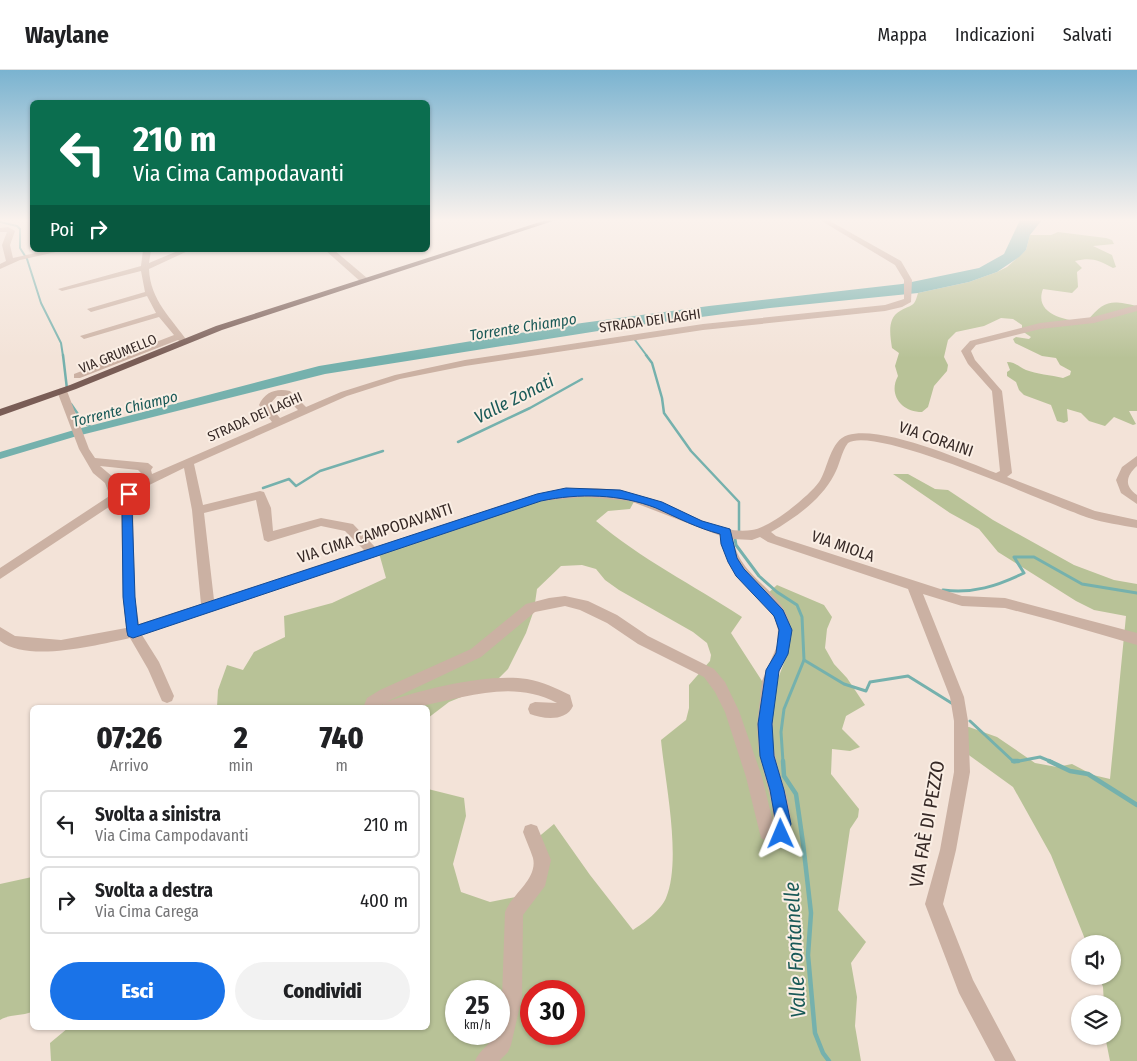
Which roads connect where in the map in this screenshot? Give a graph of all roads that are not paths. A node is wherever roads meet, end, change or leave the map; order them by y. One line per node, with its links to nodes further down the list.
1 (148, 266): 5 (street)
2 (348, 266): 6 (street)
3 (407, 266): 6 (main road, VIA GRUMELLO)
4 (902, 266): 16 (street, STRADA DEI LAGHI)
5 (144, 268): 7 (street); 8 (street)
6 (364, 280): 13 (main road, VIA GRUMELLO)
7 (62, 289)
8 (149, 293): 10 (street); 11 (street)
9 (1137, 308): 24 (street)
10 (91, 309)
11 (161, 314): 12 (street); 13 (street)
12 (84, 336)
13 (182, 339): 14 (street); 15 (main road, VIA GRUMELLO)
14 (77, 376)
15 (62, 391): 17 (main road, VIA GRUMELLO); 20 (street)
16 (304, 411): 18 (street, STRADA DEI LAGHI); 18 (street)
17 (0, 413)
18 (278, 423): 21 (street, STRADA DEI LAGHI)
19 (1137, 460): 28 (street)
20 (93, 462): 22 (street); 27 (street)
21 (188, 462): 23 (street, STRADA DEI LAGHI); 30 (street)
22 (137, 466): 23 (street); 25 (street); 27 (street)
23 (171, 469): 25 (street, STRADA DEI LAGHI)
24 (998, 477): 31 (street, VIA CORAINI); 33 (street, VIA CORAINI)
25 (143, 482): 26 (street, STRADA DEI LAGHI)
26 (130, 488): 27 (street, STRADA DEI LAGHI); 29 (street)
27 (112, 490): 29 (street); 35 (street)
28 (1137, 500)
29 (127, 506): 38 (street)
30 (198, 510): 34 (street); 37 (street)
31 (1137, 524)
32 (726, 532): 33 (street, VIA CIMA CAMPODAVANTI); 34 (street, VIA CIMA CAMPODAVANTI); 42 (street)
33 (763, 533): 36 (street, VIA MIOLA)
34 (373, 552): 37 (street, VIA CIMA CAMPODAVANTI)
35 (0, 574)
36 (914, 587): 40 (street, VIA MIOLA); 47 (street, VIA FAÈ DI PEZZO)
37 (208, 607): 38 (street, VIA CIMA CAMPODAVANTI)
38 (133, 632): 39 (street, VIA CIMA CAMPODAVANTI); 41 (street)
39 (0, 633)
40 (1137, 639)
41 (167, 696)
42 (371, 705)
43 (401, 705): 44 (street)
44 (536, 710)
45 (531, 832): 46 (street)
46 (485, 1061)
47 (1006, 1061)

